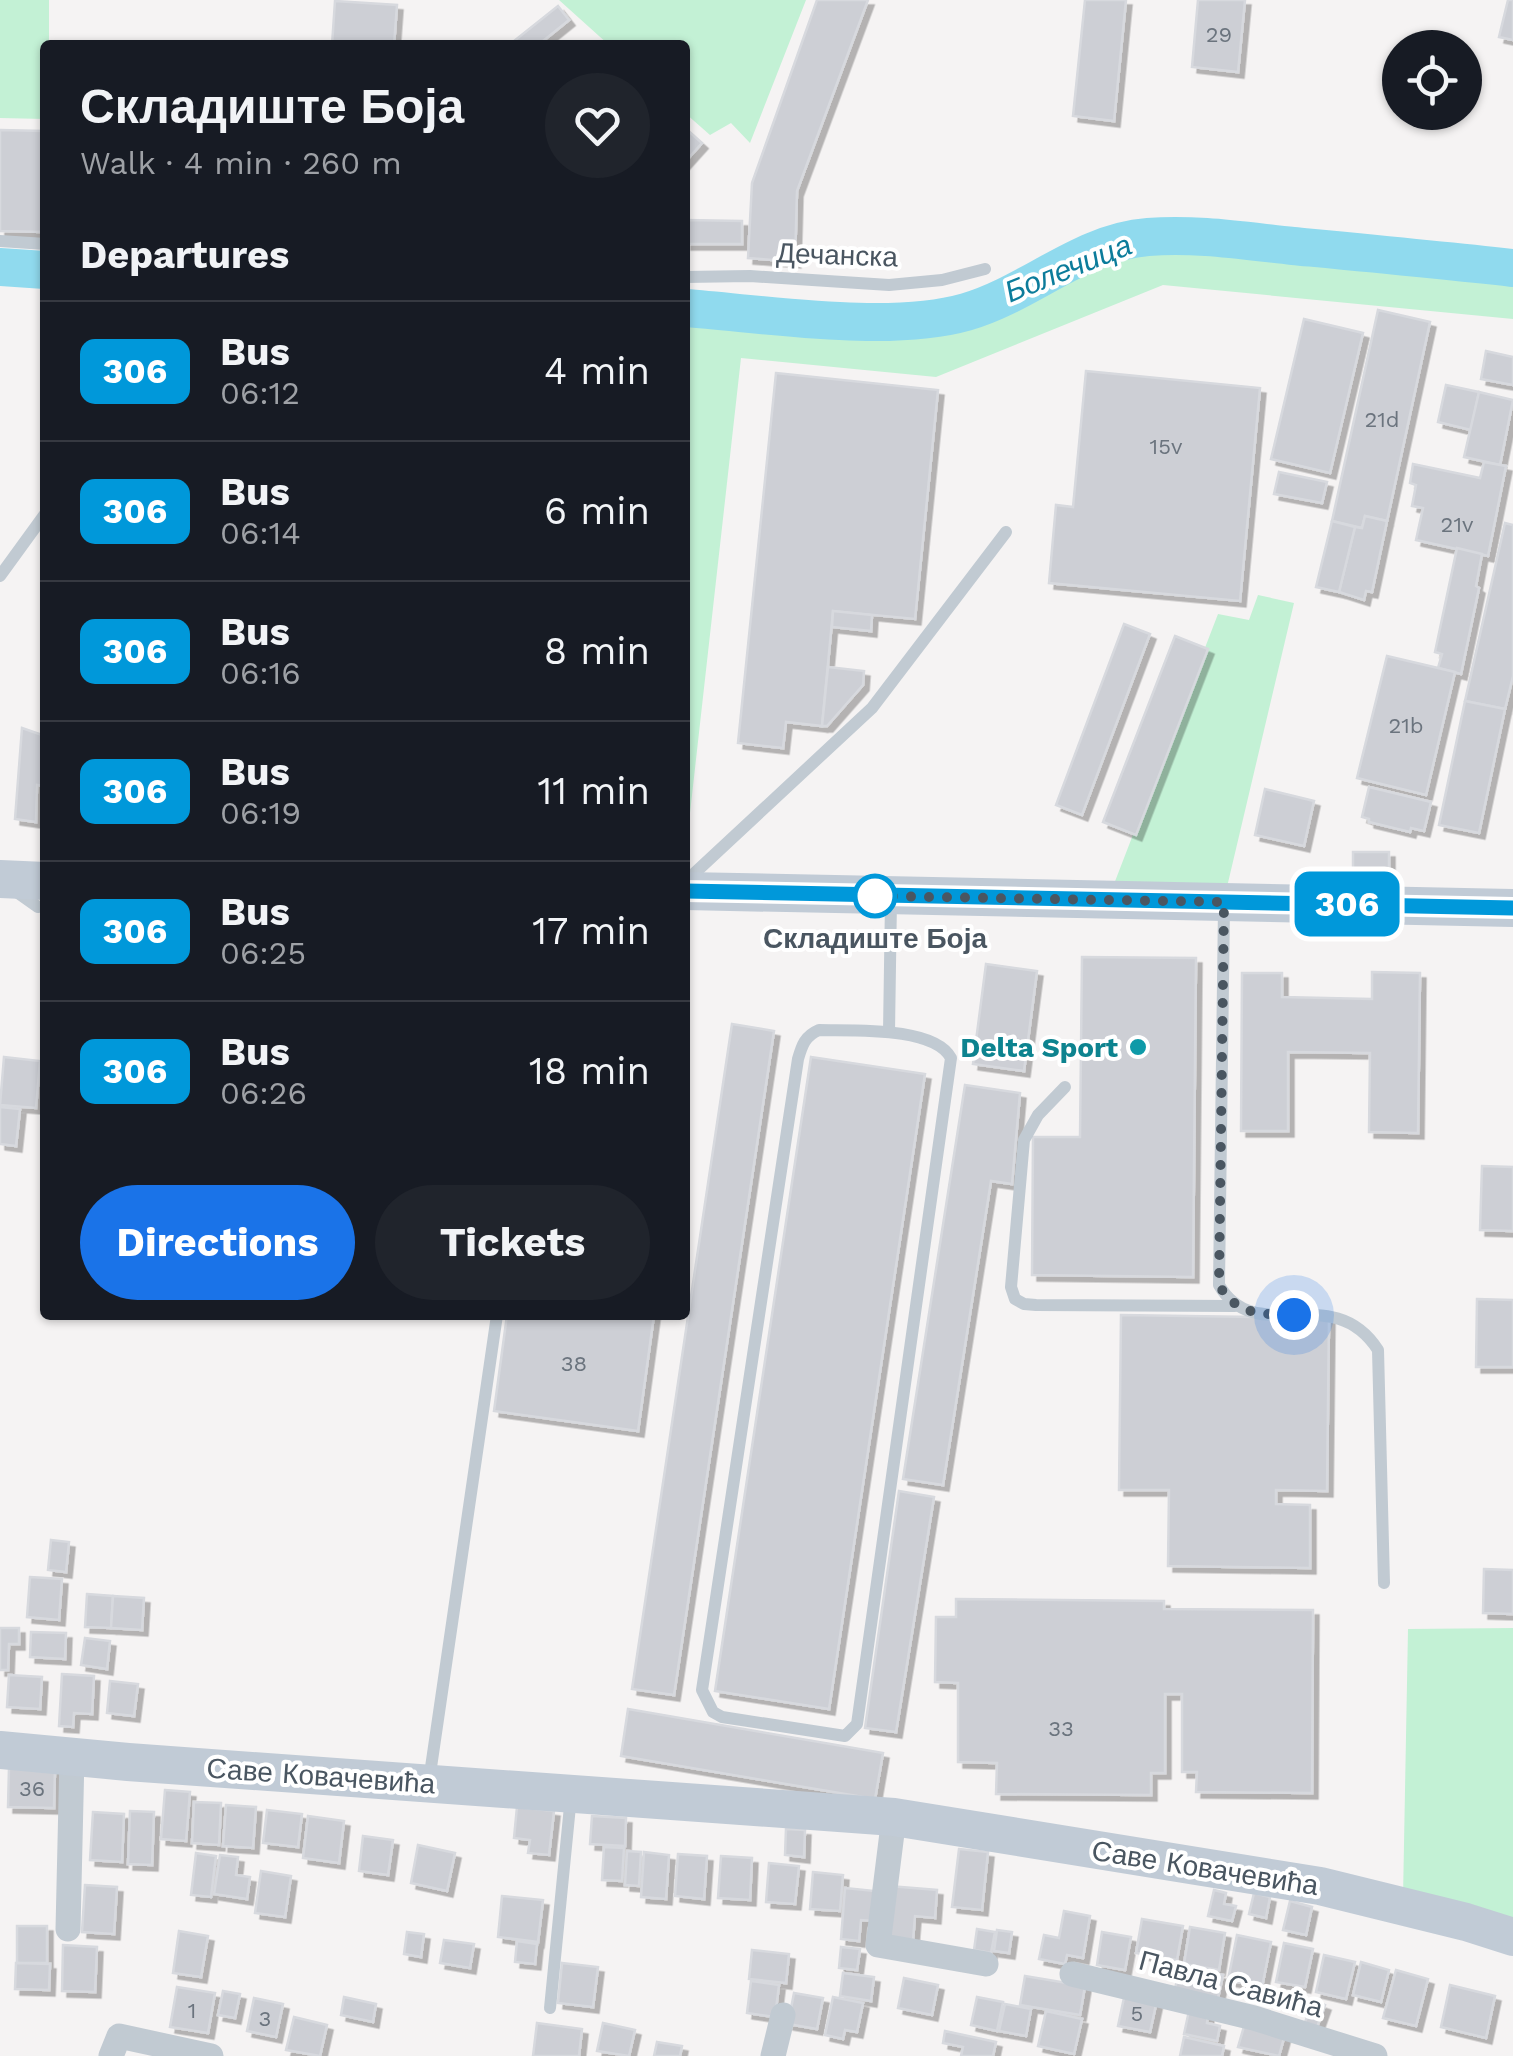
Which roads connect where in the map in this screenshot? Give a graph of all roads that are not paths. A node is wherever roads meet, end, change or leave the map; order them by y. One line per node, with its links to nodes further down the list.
1 (0, 242): 2 (lane)
2 (40, 244)
3 (985, 268): 4 (lane, Дечанска)
4 (690, 278)
5 (40, 521): 7 (lane)
6 (1006, 532): 8 (lane)
7 (0, 576)
8 (690, 877)
9 (690, 891): 10 (street)
10 (891, 897): 11 (street); 13 (lane)
11 (1224, 902): 12 (street); 15 (lane)
12 (1513, 908)
13 (888, 1032): 13 (lane)
14 (1065, 1087): 15 (lane)
15 (1235, 1306): 17 (lane)
16 (496, 1320): 20 (lane)
17 (1384, 1583)
18 (0, 1750): 19 (street, Саве Ковачевића)
19 (72, 1756): 20 (street, Саве Ковачевића); 23 (street)
20 (429, 1783): 21 (street, Саве Ковачевића)
21 (572, 1794): 22 (street, Саве Ковачевића); 27 (lane)
22 (894, 1817): 24 (street, Саве Ковачевића); 25 (street)
23 (68, 1929)
24 (1513, 1937)
25 (986, 1964)
26 (1072, 1974): 32 (street, Павла Савића)
27 (550, 2008)
28 (783, 2015): 31 (street)
29 (111, 2056): 30 (street)
30 (210, 2056)
31 (774, 2056)
32 (1375, 2056)

